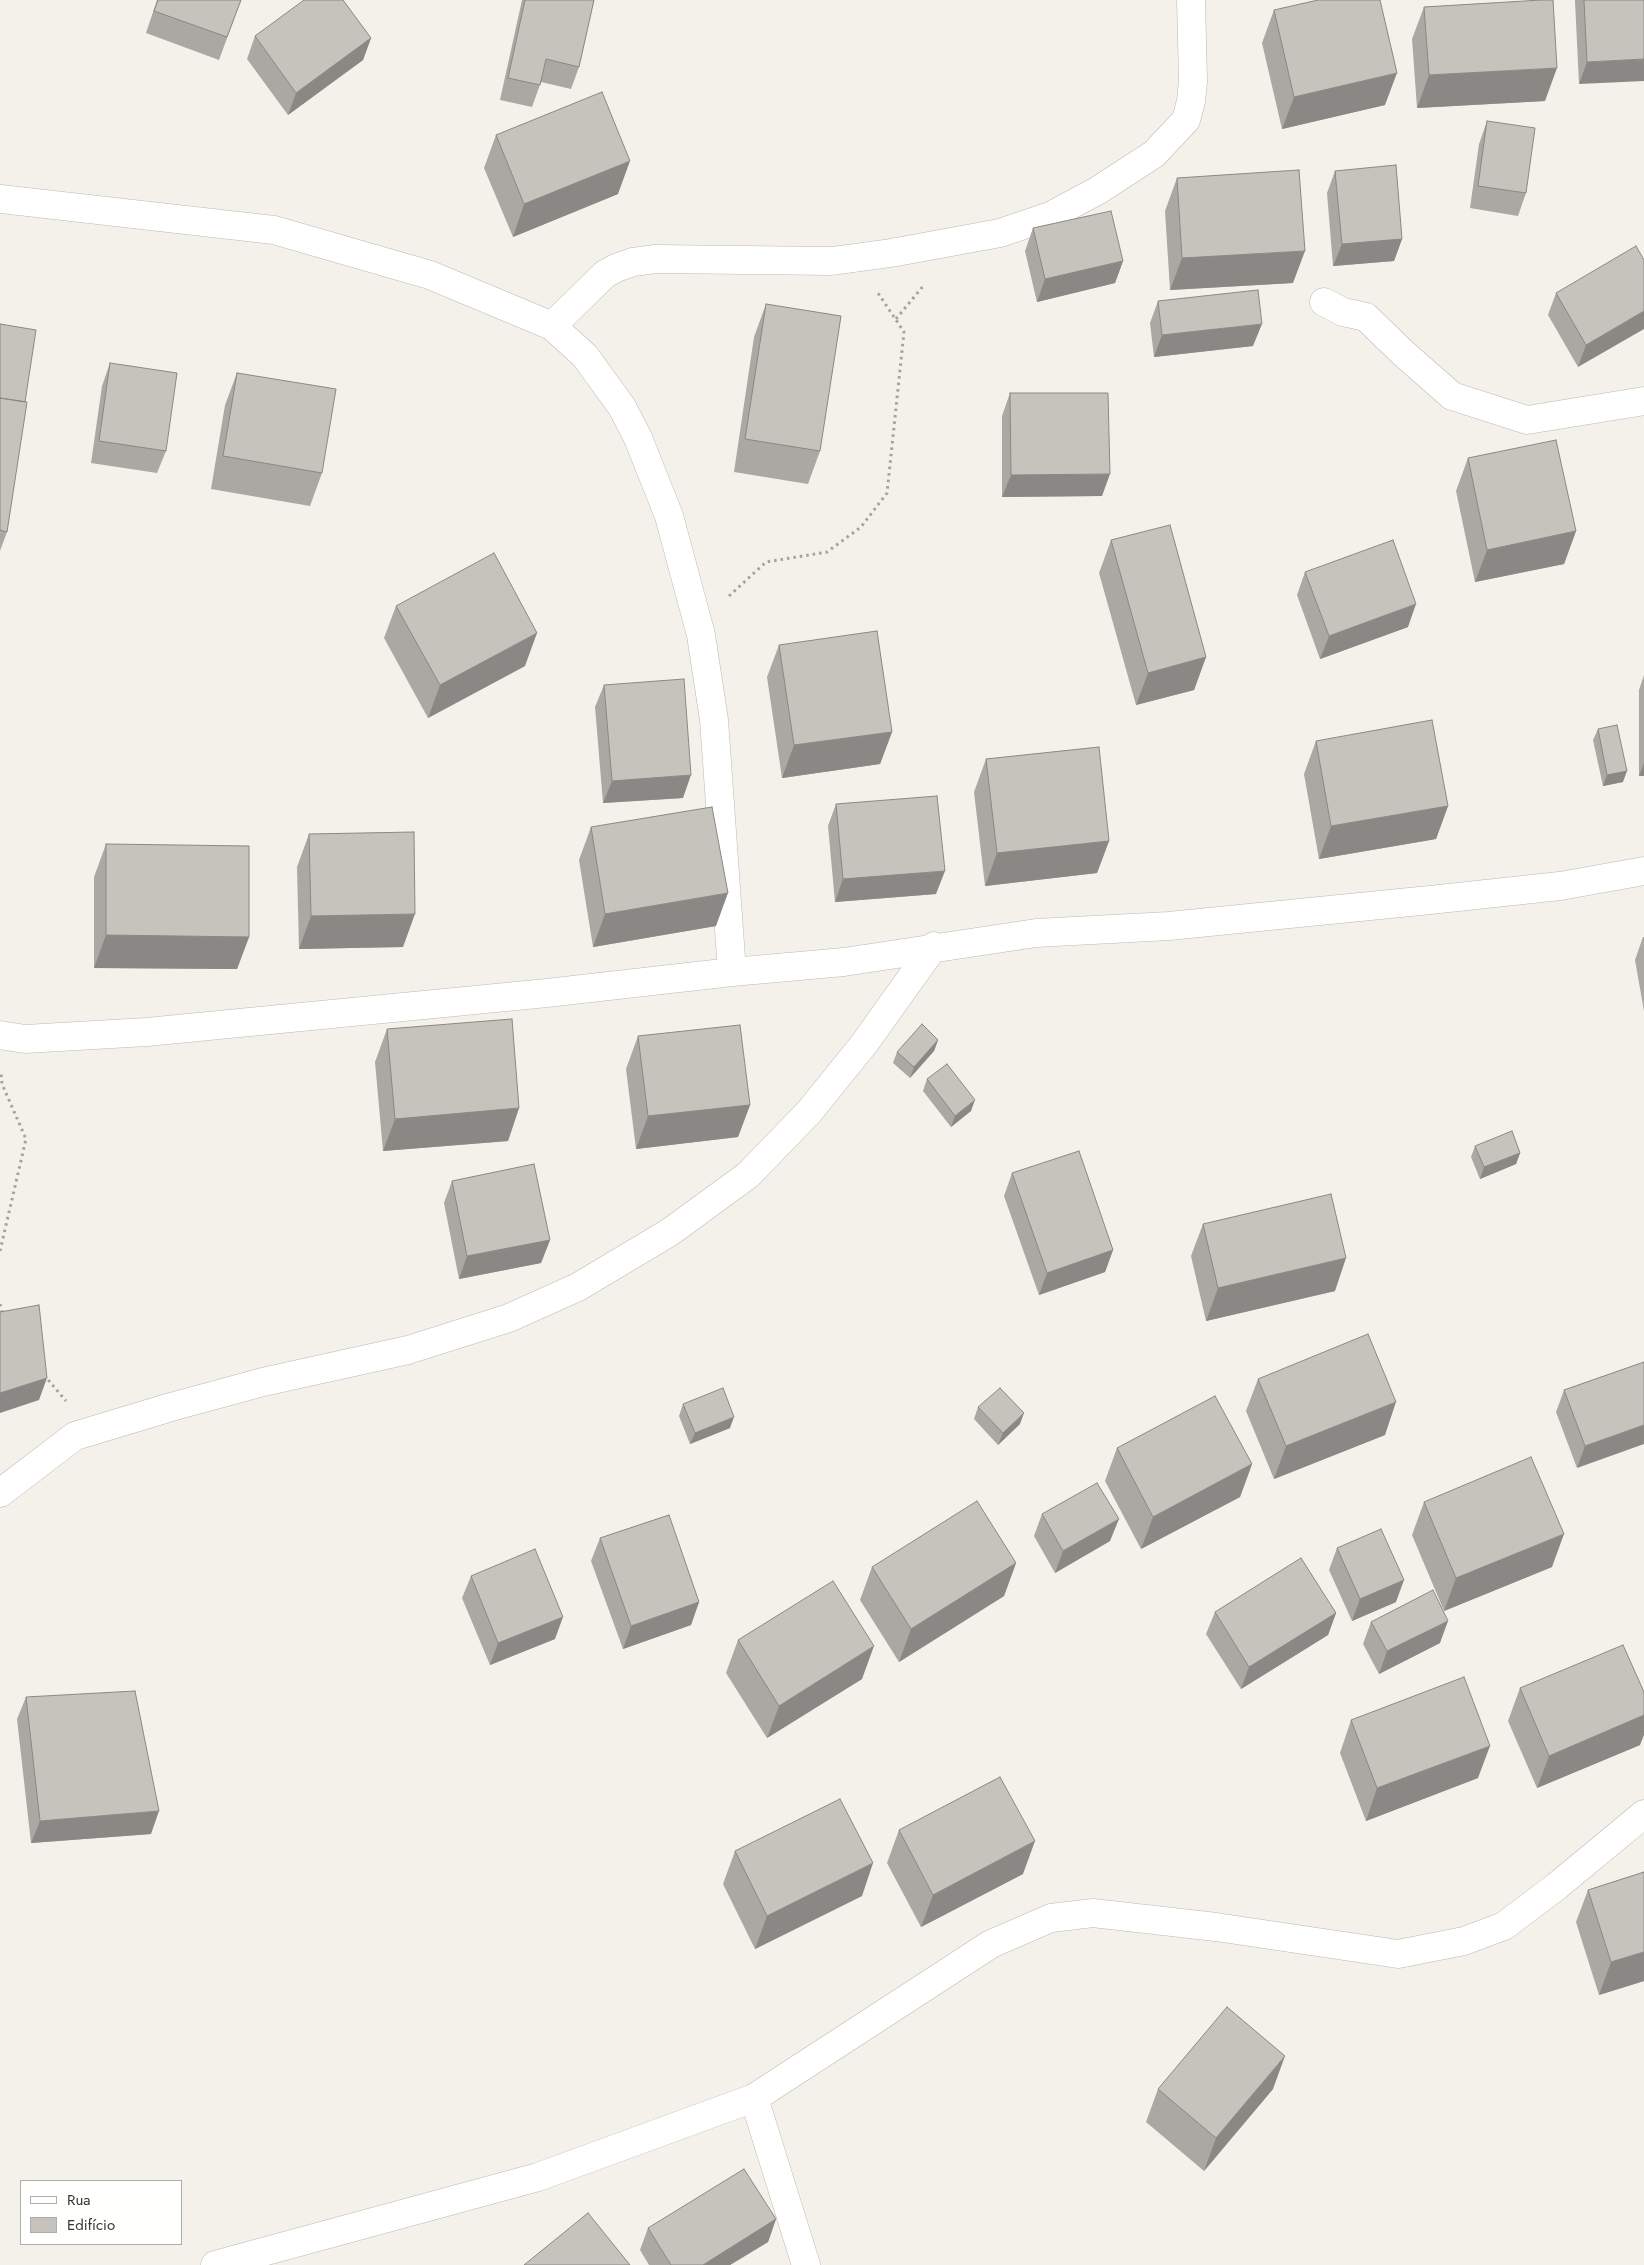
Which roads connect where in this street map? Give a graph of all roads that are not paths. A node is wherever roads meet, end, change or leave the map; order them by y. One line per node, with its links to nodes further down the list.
1 (1190, 0): 4 (street)
2 (0, 199): 4 (street)
3 (1324, 302): 5 (street)
4 (552, 326): 8 (street)
5 (1644, 401)
6 (1644, 871): 7 (street)
7 (934, 946): 8 (street); 10 (street)
8 (732, 972): 9 (street)
9 (0, 1035)
10 (0, 1493)
11 (1644, 1814): 12 (street)
12 (754, 2098): 13 (street); 14 (street)
13 (215, 2265)
14 (806, 2265)

